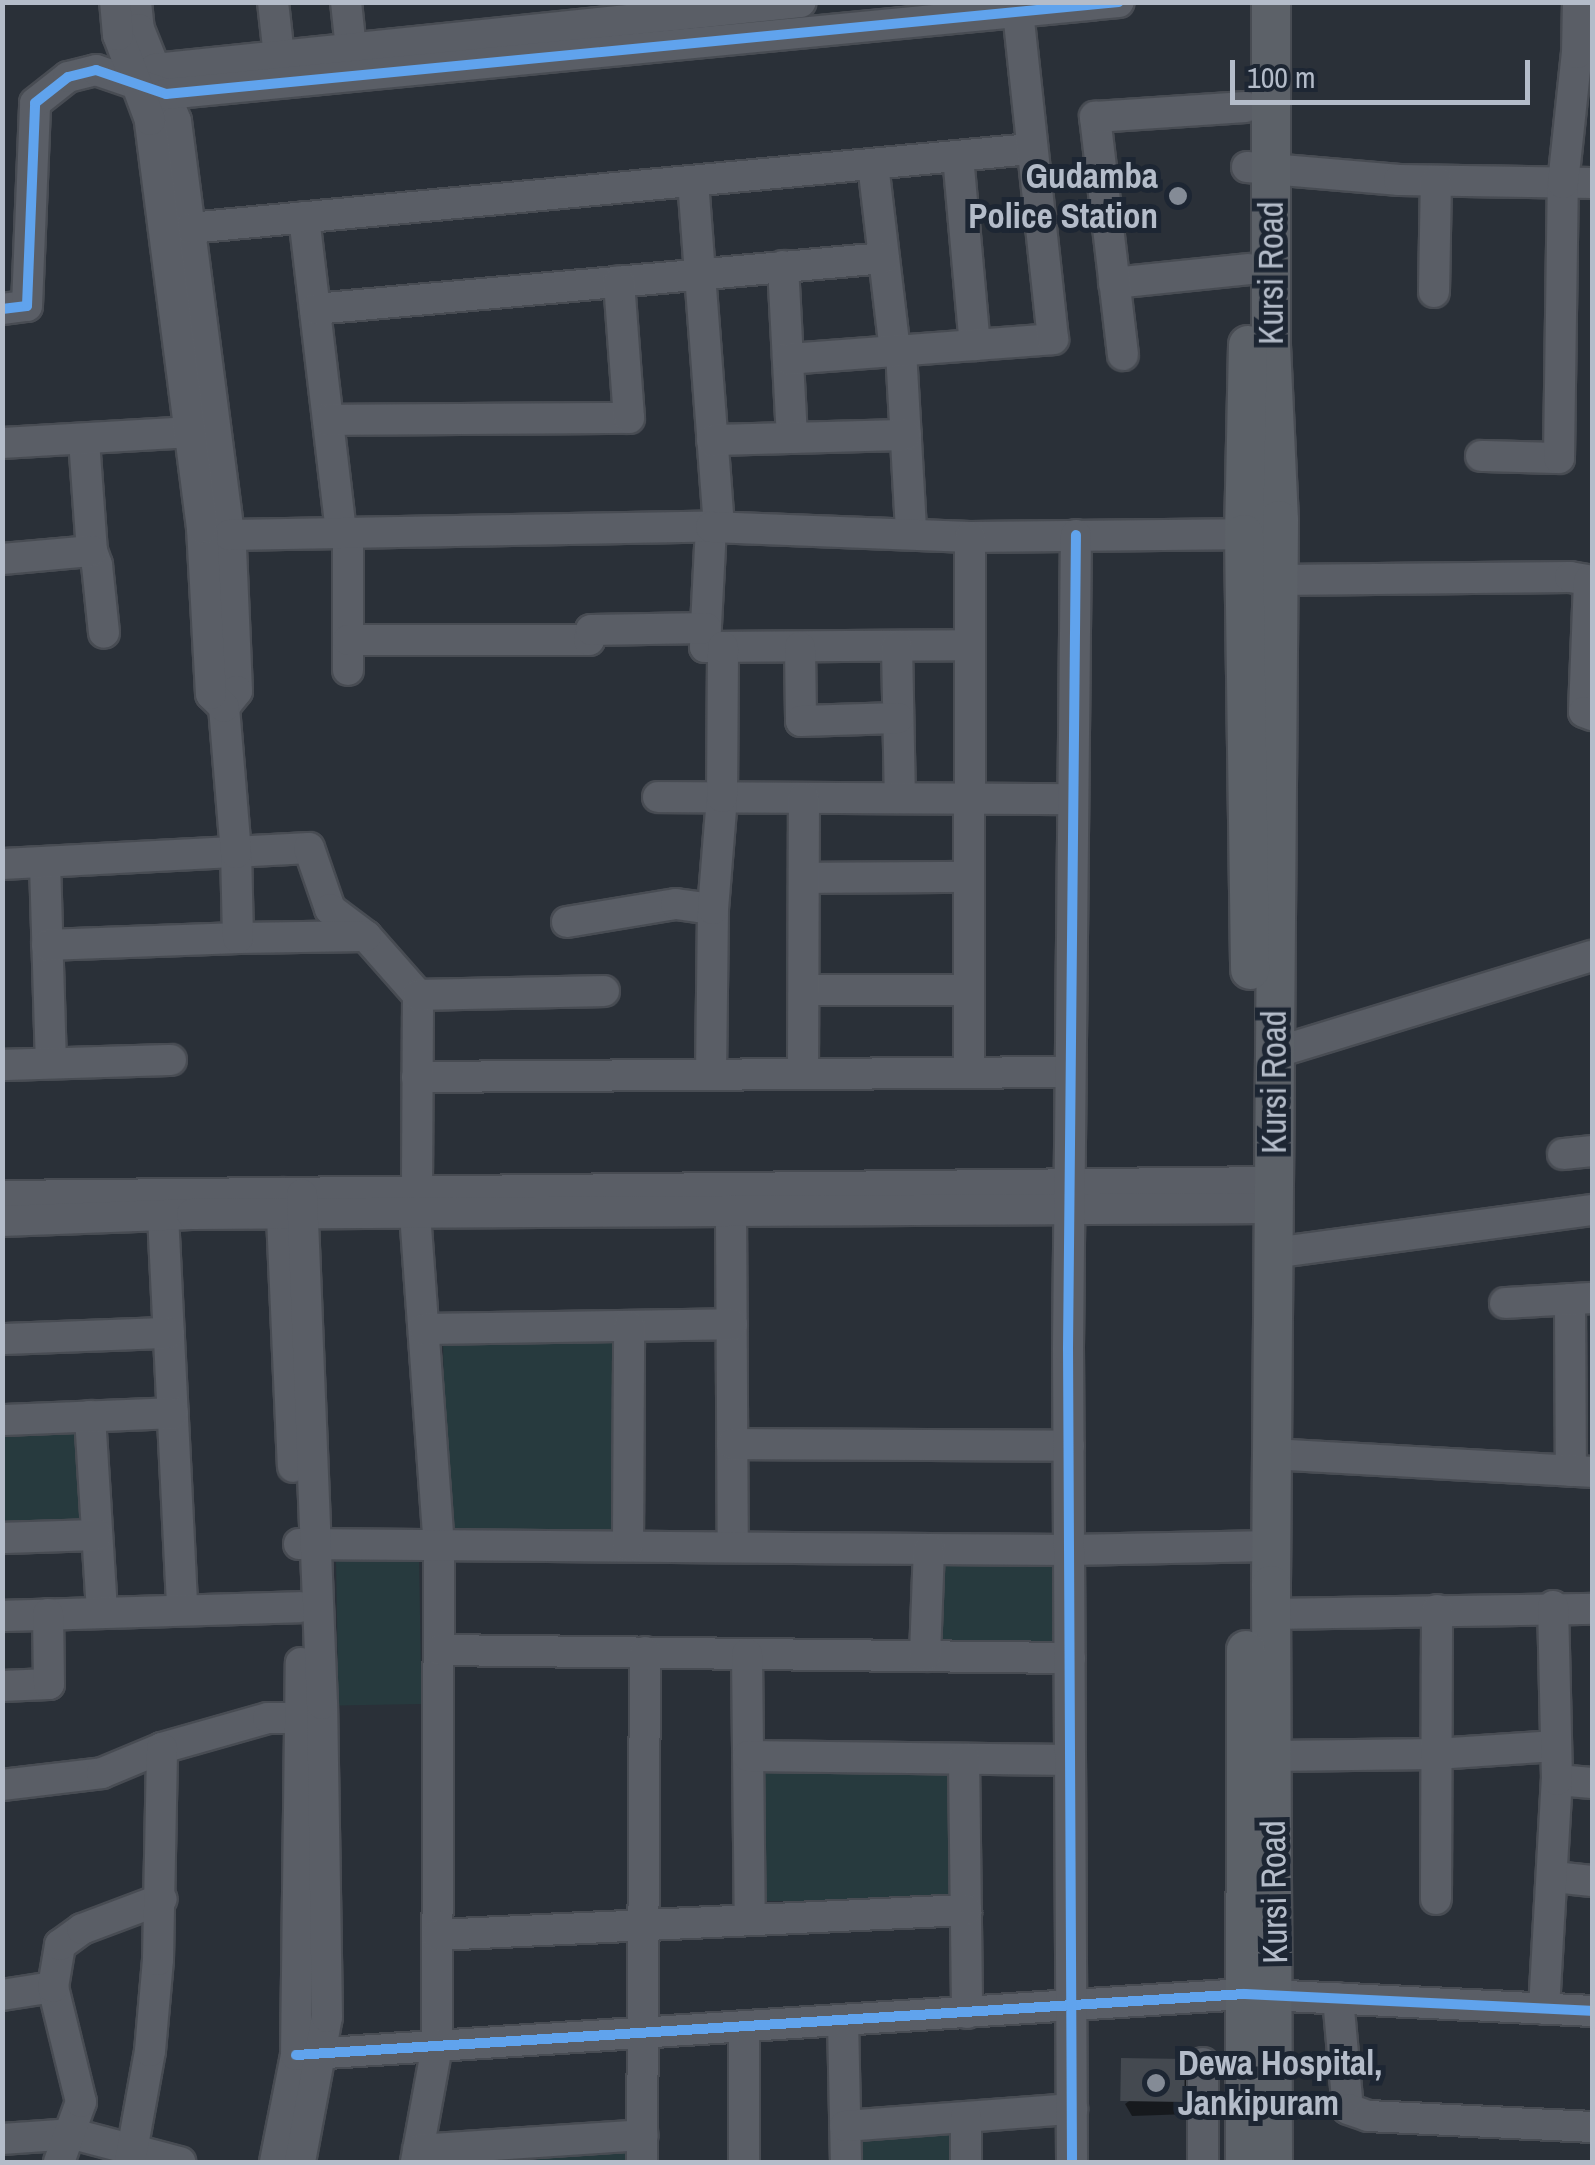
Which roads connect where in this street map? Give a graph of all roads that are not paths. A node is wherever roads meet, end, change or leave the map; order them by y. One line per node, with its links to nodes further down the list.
1 (115, 2): 14 (street)
2 (136, 2): 14 (street)
3 (274, 2): 13 (street)
4 (346, 2): 12 (street)
5 (801, 2): 11 (street)
6 (1118, 2): 10 (street)
7 (1246, 2): 15 (main road, Kursi Road)
8 (1271, 2): 19 (main road, Kursi Road)
9 (1578, 2): 22 (street)
10 (1018, 12): 11 (street); 16 (street)
11 (609, 25): 12 (street); 14 (street)
12 (350, 48): 13 (street)
13 (279, 56): 14 (street)
14 (152, 82): 24 (street); 32 (street); 39 (street)
15 (1246, 107): 19 (main road, Kursi Road); 30 (street)
16 (1030, 150): 17 (street); 34 (street)
17 (958, 156): 18 (street); 34 (street)
18 (874, 164): 21 (street); 25 (street)
19 (1259, 169): 20 (street); 27 (main road, Kursi Road); 55 (main road, Kursi Road)
20 (1436, 180): 22 (street); 31 (street)
21 (693, 181): 23 (street); 28 (street)
22 (1578, 183): 45 (street)
23 (304, 217): 24 (street); 33 (street)
24 (190, 228): 50 (street)
25 (884, 258): 26 (street); 35 (street)
26 (784, 266): 28 (street); 37 (street)
27 (1249, 269): 30 (street); 49 (main road, Kursi Road)
28 (700, 273): 29 (street); 43 (street)
29 (618, 280): 33 (street); 38 (street)
30 (1114, 283): 36 (street)
31 (1434, 292)
32 (2, 308)
33 (315, 309): 38 (street)
34 (974, 345): 35 (street)
35 (898, 351): 37 (street); 40 (street)
36 (1123, 355)
37 (788, 360): 41 (street)
38 (328, 420): 48 (street)
39 (190, 432): 42 (street); 62 (street)
40 (906, 435): 41 (street); 47 (street)
41 (792, 438): 43 (street)
42 (84, 440): 44 (street); 53 (street)
43 (712, 440): 46 (street)
44 (2, 442)
45 (1482, 456)
46 (715, 527): 47 (street); 48 (street); 58 (street)
47 (911, 532): 52 (street)
48 (344, 533): 50 (street); 58 (street)
49 (1244, 534): 51 (street); 95 (main road, Kursi Road)
50 (229, 535): 62 (street)
51 (1076, 535): 52 (street); 70 (street)
52 (970, 538): 59 (street)
53 (92, 551): 54 (street); 57 (street)
54 (2, 560)
55 (1279, 580): 56 (street); 86 (main road, Kursi Road)
56 (1591, 582): 63 (street)
57 (104, 633)
58 (714, 638): 61 (street); 66 (street)
59 (968, 645): 60 (street); 69 (street)
60 (897, 646): 61 (street); 64 (street)
61 (800, 647): 64 (street)
62 (224, 707): 71 (street)
63 (1592, 715)
64 (898, 718): 68 (street)
65 (658, 797): 66 (street)
66 (722, 797): 67 (street); 76 (street)
67 (804, 798): 68 (street); 75 (street)
68 (900, 798): 69 (street)
69 (971, 798): 70 (street); 74 (street)
70 (1070, 799): 90 (street)
71 (236, 853): 72 (street); 78 (street); 79 (street)
72 (45, 863): 73 (street); 80 (street)
73 (2, 864)
74 (967, 877): 75 (street); 83 (street)
75 (804, 878): 82 (street)
76 (713, 909): 77 (street); 92 (street)
77 (567, 922)
78 (366, 936): 79 (street); 85 (street)
79 (238, 938): 80 (street)
80 (47, 944): 88 (street)
81 (1592, 956): 86 (street)
82 (804, 990): 83 (street); 93 (street)
83 (967, 990): 91 (street)
84 (604, 991): 85 (street)
85 (418, 995): 94 (street)
86 (1274, 1053): 95 (main road, Kursi Road)
87 (172, 1060): 88 (street)
88 (51, 1063): 89 (street)
89 (2, 1065)
90 (1070, 1072): 91 (street); 97 (street)
91 (970, 1073): 93 (street)
92 (711, 1074): 93 (street); 94 (street)
93 (803, 1074)
94 (417, 1077): 98 (street)
95 (1262, 1195): 97 (street); 104 (main road, Kursi Road); 125 (main road, Kursi Road)
96 (2, 1196): 99 (street)
97 (1070, 1196): 98 (street); 100 (street); 116 (street)
98 (416, 1201): 99 (street); 100 (street); 109 (street)
99 (292, 1202): 102 (street); 121 (street)
100 (731, 1210): 107 (street)
101 (1592, 1210): 104 (street)
102 (163, 1215): 103 (street); 110 (street)
103 (2, 1221)
104 (1273, 1252): 117 (main road, Kursi Road)
105 (1582, 1299): 106 (street); 118 (street)
106 (1504, 1303)
107 (732, 1324): 108 (street); 115 (street)
108 (629, 1326): 109 (street); 123 (street)
109 (424, 1329): 122 (street)
110 (169, 1333): 111 (street); 112 (street)
111 (2, 1339)
112 (173, 1413): 113 (street); 131 (street)
113 (90, 1416): 114 (street); 119 (street)
114 (2, 1420)
115 (732, 1444): 116 (street); 124 (street)
116 (1069, 1446): 127 (street)
117 (1272, 1454): 118 (street); 125 (main road, Kursi Road)
118 (1582, 1471)
119 (97, 1535): 120 (street); 133 (street)
120 (2, 1538)
121 (306, 1544): 122 (street); 129 (street); 174 (street)
122 (439, 1545): 123 (street); 137 (street)
123 (628, 1546): 124 (street)
124 (733, 1547): 126 (street)
125 (1259, 1547): 127 (street); 135 (main road, Kursi Road); 163 (main road, Kursi Road)
126 (929, 1548): 127 (street); 140 (street)
127 (1069, 1550): 141 (street)
128 (1553, 1606): 130 (street); 132 (street); 144 (street)
129 (300, 1607): 131 (street); 143 (street)
130 (1592, 1609)
131 (182, 1610): 133 (street)
132 (1437, 1610): 135 (street); 146 (street)
133 (102, 1613): 134 (street)
134 (48, 1614): 136 (street); 142 (street)
135 (1271, 1614): 148 (main road, Kursi Road)
136 (2, 1616)
137 (439, 1650): 138 (street); 161 (street)
138 (645, 1652): 139 (street); 160 (street)
139 (747, 1654): 140 (street); 147 (street)
140 (925, 1656): 141 (street)
141 (1070, 1658): 150 (street)
142 (2, 1686)
143 (301, 1718): 145 (street); 174 (street)
144 (1556, 1746): 146 (street); 151 (street)
145 (162, 1748): 153 (street); 156 (street)
146 (1436, 1754): 148 (street); 157 (street)
147 (748, 1756): 149 (street); 159 (street)
148 (1272, 1756): 163 (main road, Kursi Road)
149 (964, 1758): 150 (street); 158 (street)
150 (1070, 1760): 166 (street)
151 (1557, 1780): 152 (street); 154 (street)
152 (1592, 1782)
153 (2, 1785)
154 (1554, 1877): 155 (street); 167 (street)
155 (1592, 1880)
156 (162, 1899): 162 (street); 185 (street)
157 (1436, 1899)
158 (966, 1910): 159 (street); 169 (street)
159 (750, 1920): 160 (street)
160 (646, 1924): 161 (street); 172 (street)
161 (438, 1936): 173 (street)
162 (53, 1987): 164 (street); 180 (street)
163 (1260, 1994): 165 (street); 166 (street); 195 (main road, Kursi Road); 196 (main road, Kursi Road)
164 (2, 1995)
165 (1338, 1998): 167 (street); 179 (street)
166 (1071, 2006): 169 (street); 176 (street)
167 (1544, 2009): 168 (street)
168 (1592, 2012)
169 (967, 2013): 170 (street)
170 (843, 2020): 171 (street); 178 (street)
171 (744, 2027): 172 (street); 190 (street)
172 (640, 2033): 173 (street); 182 (street)
173 (437, 2046): 174 (street); 184 (street)
174 (308, 2054): 188 (street); 189 (street)
175 (1203, 2062): 194 (street)
176 (1072, 2109): 177 (street); 193 (street)
177 (966, 2117): 178 (street); 192 (street)
178 (845, 2126): 191 (street)
179 (1592, 2127)
180 (73, 2134): 181 (street); 185 (street); 186 (street)
181 (2, 2139)
182 (642, 2149): 183 (street)
183 (527, 2153): 184 (street)
184 (417, 2156)
185 (131, 2158): 187 (street)
186 (59, 2162)
187 (180, 2162)
188 (275, 2162)
189 (300, 2162)
190 (744, 2162)
191 (846, 2162)
192 (966, 2162)
193 (1072, 2162)
194 (1204, 2162)
195 (1245, 2162)
196 (1273, 2162)

